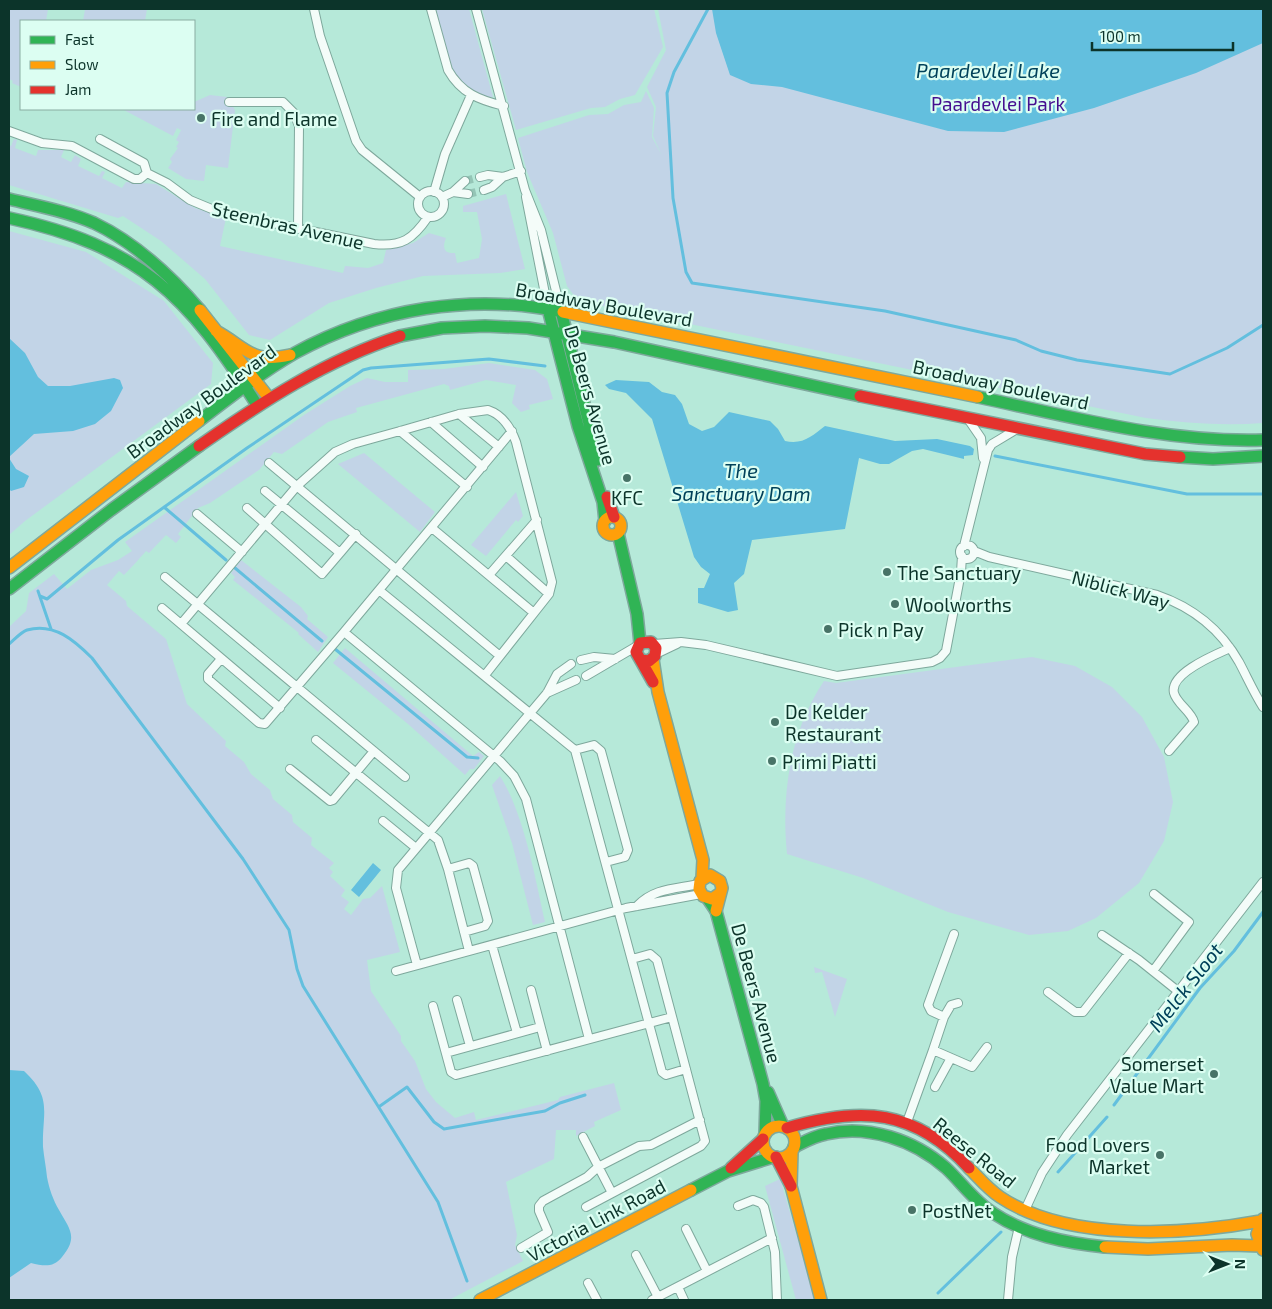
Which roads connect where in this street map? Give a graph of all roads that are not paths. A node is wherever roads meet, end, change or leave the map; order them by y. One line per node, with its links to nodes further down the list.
1 (314, 9): 21 (street)
2 (432, 9): 4 (street)
3 (476, 9): 6 (street, De Beers Avenue)
4 (471, 95): 6 (street); 18 (street)
5 (229, 102): 7 (street)
6 (504, 106): 11 (street, De Beers Avenue)
7 (298, 122): 8 (street); 26 (street)
8 (329, 122)
9 (9, 131): 12 (street)
10 (100, 139): 12 (street)
11 (521, 171): 14 (street); 17 (street, De Beers Avenue)
12 (147, 173): 26 (street, Steenbras Avenue)
13 (480, 177): 14 (street)
14 (503, 177): 16 (street)
15 (464, 181): 19 (street)
16 (484, 190)
17 (525, 190): 27 (street, De Beers Avenue); 28 (street, De Beers Avenue)
18 (434, 192): 21 (street); 22 (street)
19 (452, 192): 20 (street); 22 (street)
20 (468, 194)
21 (420, 197): 24 (street)
22 (442, 197): 24 (street)
23 (9, 199): 29 (main road)
24 (428, 217): 26 (street, Steenbras Avenue)
25 (9, 218): 33 (main road)
26 (298, 229)
27 (548, 309): 28 (main road, Broadway Boulevard); 30 (main road, De Beers Avenue); 32 (main road, Broadway Boulevard)
28 (561, 311): 31 (main road, De Beers Avenue); 42 (main road, Broadway Boulevard)
29 (216, 331): 32 (main road); 33 (main road)
30 (554, 332): 31 (main road, Broadway Boulevard); 34 (main road, Broadway Boulevard); 54 (main road, De Beers Avenue)
31 (567, 334): 37 (main road, Broadway Boulevard); 54 (main road, De Beers Avenue)
32 (294, 354): 33 (main road, Broadway Boulevard)
33 (251, 385): 34 (main road); 35 (main road); 63 (main road, Broadway Boulevard)
34 (269, 398): 35 (main road, Broadway Boulevard)
35 (258, 406): 67 (main road, Broadway Boulevard)
36 (459, 414): 38 (street); 41 (street); 43 (street)
37 (967, 418): 39 (main road, Broadway Boulevard); 46 (street)
38 (431, 422): 40 (street); 47 (street)
39 (1017, 429): 44 (main road, Broadway Boulevard); 46 (street)
40 (400, 431): 48 (street); 49 (street)
41 (512, 431): 43 (street); 55 (street)
42 (1263, 440)
43 (499, 447): 47 (street)
44 (1263, 456)
45 (269, 463): 48 (street)
46 (983, 466): 60 (street)
47 (483, 467): 49 (street)
48 (298, 486): 51 (street); 58 (street)
49 (467, 487): 57 (street)
50 (265, 491): 51 (street)
51 (282, 505): 56 (street); 61 (street)
52 (246, 508): 56 (street)
53 (197, 514): 59 (street)
54 (609, 519): 76 (main road)
55 (537, 520): 62 (street); 69 (street)
56 (264, 524): 59 (street); 61 (street)
57 (432, 528): 64 (street); 65 (street)
58 (356, 534): 61 (street); 64 (street)
59 (242, 552): 70 (street)
60 (969, 552): 75 (street, Niblick Way); 76 (street)
61 (340, 553)
62 (506, 556): 65 (street); 69 (street)
63 (9, 568)
64 (397, 570): 68 (street); 77 (street)
65 (489, 575): 72 (street)
66 (165, 577): 70 (street)
67 (9, 589)
68 (379, 590): 74 (street); 82 (street)
69 (549, 594): 72 (street)
70 (197, 604): 73 (street); 85 (street)
71 (162, 608): 73 (street)
72 (534, 613): 77 (street)
73 (181, 624): 79 (street)
74 (344, 632): 85 (street); 94 (street)
75 (1230, 648): 87 (street, Niblick Way); 93 (street)
76 (646, 651): 78 (street); 78 (street); 104 (main road)
77 (500, 656): 82 (street)
78 (618, 658): 80 (street); 83 (street)
79 (221, 659): 88 (street); 88 (street)
80 (581, 660)
81 (571, 664): 86 (street)
82 (485, 675): 89 (street)
83 (586, 676)
84 (576, 680): 86 (street)
85 (297, 688): 88 (street); 92 (street)
86 (547, 692): 89 (street)
87 (1263, 707)
88 (280, 708)
89 (529, 712): 91 (street); 94 (street)
90 (316, 740): 96 (street)
91 (575, 750): 101 (street); 101 (street)
92 (374, 751): 96 (street); 97 (street)
93 (1169, 751)
94 (493, 755): 99 (street); 112 (street)
95 (290, 769): 96 (street)
96 (356, 772): 99 (street)
97 (405, 777)
98 (383, 821): 100 (street)
99 (428, 832): 100 (street); 102 (street)
100 (416, 848): 120 (street)
101 (606, 862): 110 (street)
102 (448, 869): 113 (street); 113 (street)
103 (1263, 882): 125 (street)
104 (704, 886): 105 (street); 106 (main road); 106 (main road); 108 (street); 111 (main road, De Beers Avenue)
105 (680, 888): 108 (street); 109 (street)
106 (719, 894): 111 (main road, De Beers Avenue)
107 (1154, 894): 122 (street)
108 (683, 898): 109 (street)
109 (637, 906): 110 (street)
110 (619, 911): 112 (street); 119 (street)
111 (716, 911): 142 (main road, De Beers Avenue)
112 (560, 927): 116 (street); 134 (street)
113 (464, 932): 117 (street)
114 (954, 934): 130 (street)
115 (1102, 935): 118 (street)
116 (492, 945): 117 (street); 133 (street)
117 (469, 951): 120 (street)
118 (1129, 953): 122 (street); 124 (street)
119 (632, 959): 129 (street); 131 (street)
120 (417, 966): 121 (street)
121 (396, 971)
122 (1153, 971): 125 (street)
123 (530, 990): 132 (street)
124 (1048, 992)
125 (1179, 992): 157 (street)
126 (457, 1000): 135 (street)
127 (958, 1002): 130 (street)
128 (433, 1006): 139 (street)
129 (672, 1017): 131 (street); 141 (street)
130 (944, 1018): 137 (street)
131 (649, 1023): 134 (street); 141 (street)
132 (540, 1027): 133 (street); 138 (street)
133 (517, 1033): 135 (street)
134 (589, 1039): 138 (street)
135 (470, 1046): 139 (street)
136 (987, 1047): 140 (street)
137 (933, 1050): 140 (street); 145 (street)
138 (547, 1051): 139 (street)
139 (446, 1053)
140 (951, 1058): 143 (street)
141 (686, 1069): 144 (street)
142 (763, 1084): 146 (main road, De Beers Avenue); 148 (main road, De Beers Avenue)
143 (935, 1088)
144 (700, 1120): 151 (street); 154 (street)
145 (907, 1122): 146 (main road, Reese Road); 157 (main road, Reese Road)
146 (785, 1127): 148 (main road); 149 (main road)
147 (583, 1137): 151 (street)
148 (764, 1137): 150 (main road); 152 (main road, Victoria Link Road)
149 (793, 1149): 150 (main road); 153 (main road); 159 (main road, Reese Road)
150 (774, 1157): 152 (main road, Victoria Link Road); 153 (main road)
151 (598, 1167): 154 (street); 162 (street)
152 (728, 1171): 168 (main road, Victoria Link Road)
153 (791, 1186): 173 (main road)
154 (612, 1193): 156 (street)
155 (738, 1206): 161 (street)
156 (586, 1207)
157 (1025, 1210): 158 (main road, Reese Road)
158 (1262, 1220): 163 (main road)
159 (1019, 1227): 163 (main road, Reese Road); 174 (street)
160 (686, 1230): 165 (street)
161 (772, 1238): 165 (street); 172 (street)
162 (521, 1248)
163 (1262, 1248)
164 (636, 1256): 169 (street)
165 (707, 1271): 167 (street)
166 (588, 1282): 170 (street)
167 (678, 1287): 169 (street); 171 (street)
168 (488, 1299)
169 (655, 1299)
170 (597, 1300)
171 (684, 1300)
172 (777, 1300)
173 (821, 1300)
174 (1008, 1300)

